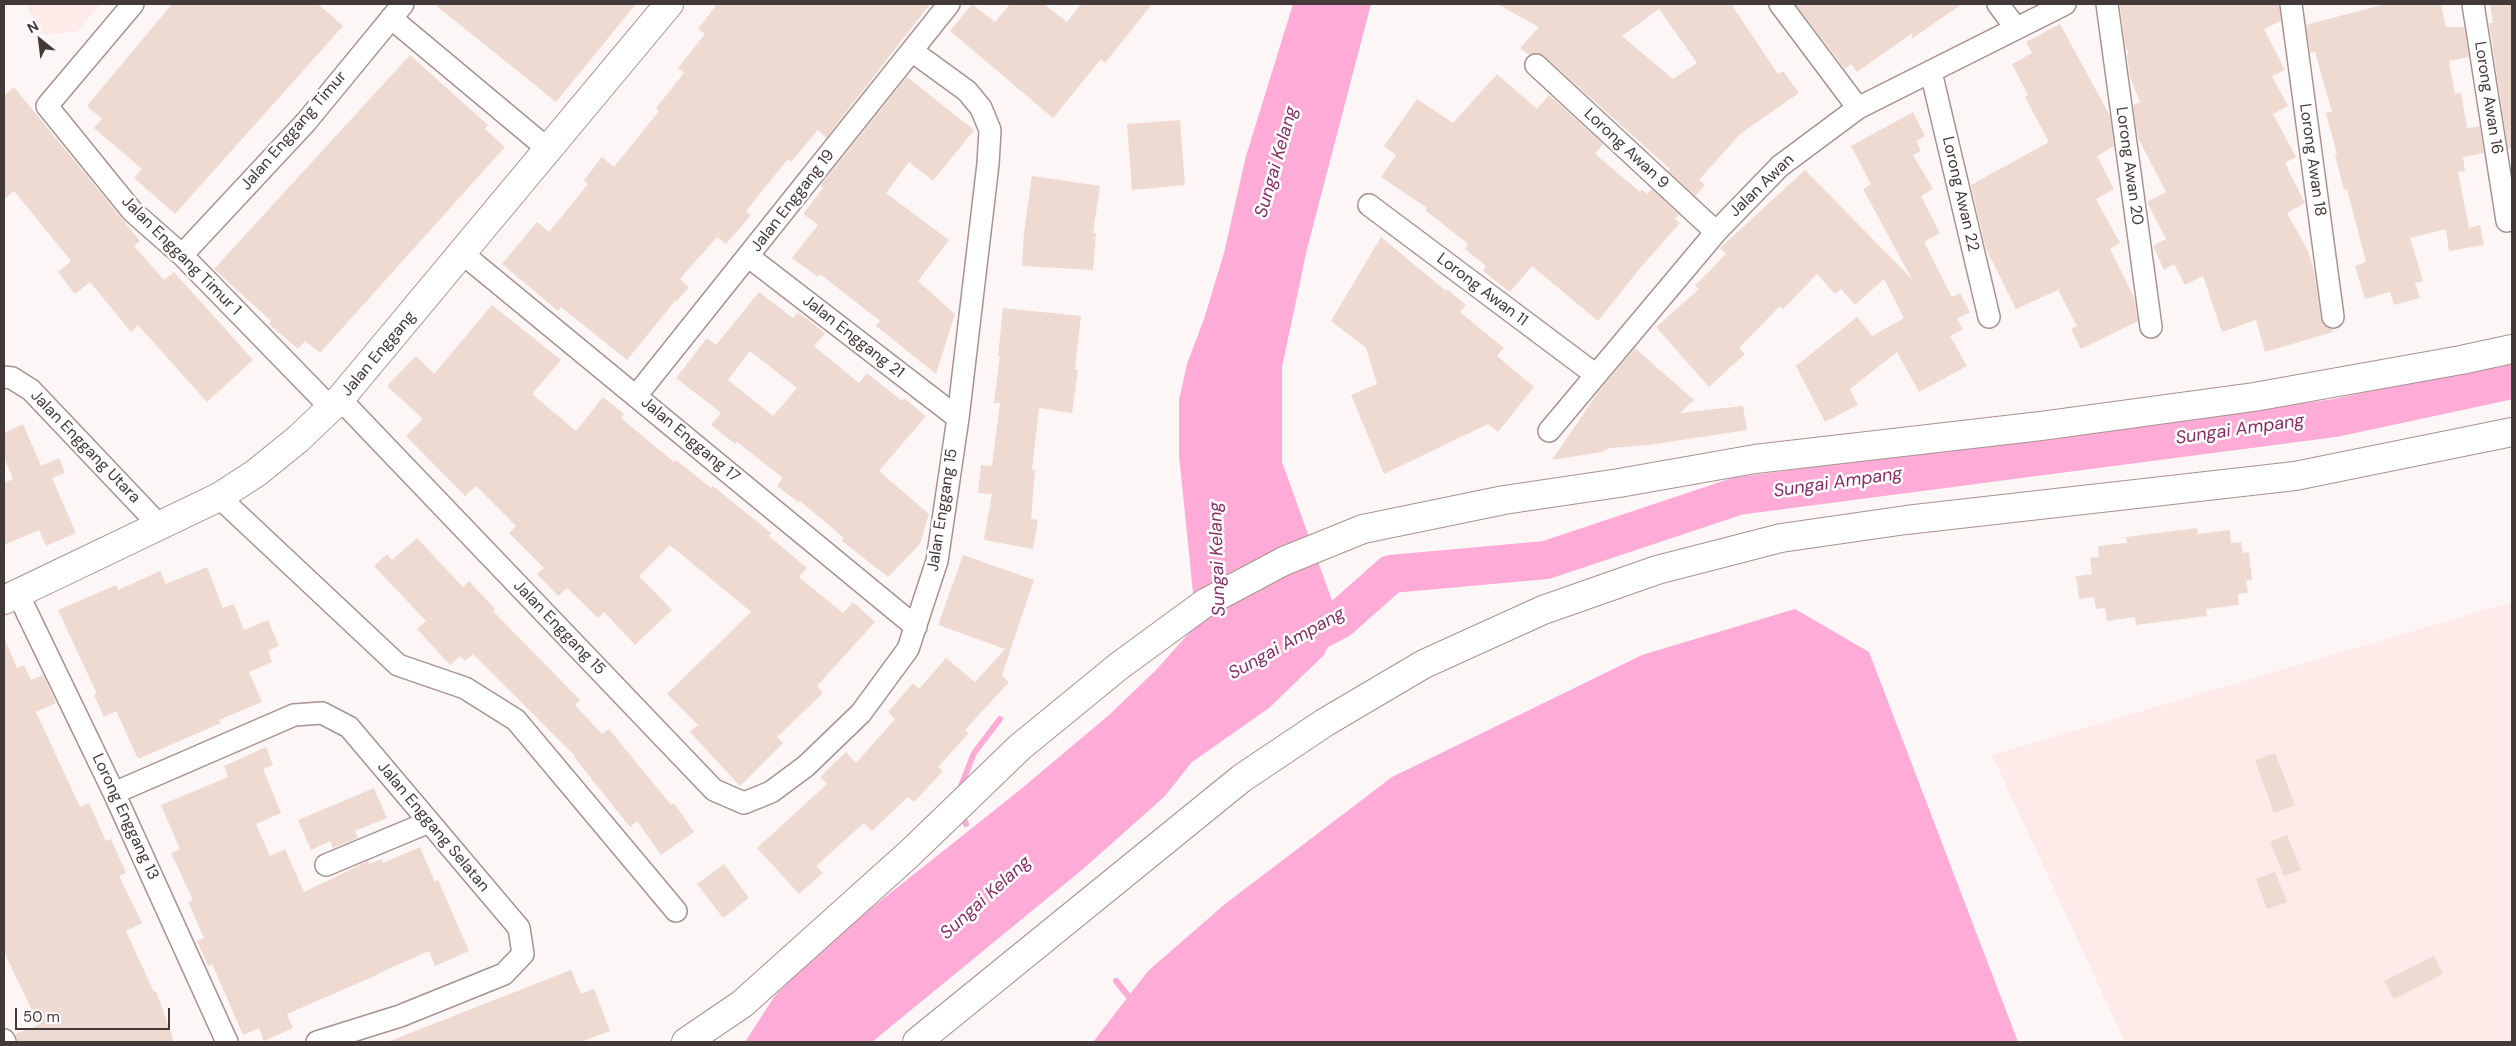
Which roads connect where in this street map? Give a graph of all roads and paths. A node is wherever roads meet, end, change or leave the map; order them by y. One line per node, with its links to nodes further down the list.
1 (132, 4): 21 (street, Jalan Enggang Timur 1)
2 (669, 4): 16 (main road, Jalan Enggang)
3 (949, 4): 12 (street, Jalan Enggang 19)
4 (1780, 4): 15 (street)
5 (1998, 4): 11 (street)
6 (2065, 4): 11 (street, Jalan Awan)
7 (2108, 4): 25 (street, Lorong Awan 20)
8 (2291, 4): 24 (street, Lorong Awan 18)
9 (2473, 4): 18 (street, Lorong Awan 16)
10 (397, 11): 16 (street); 21 (street, Jalan Enggang Timur)
11 (2015, 27): 14 (street, Jalan Awan)
12 (912, 51): 22 (street, Jalan Enggang 19); 31 (street, Jalan Enggang 15)
13 (1536, 65): 19 (street, Lorong Awan 9)
14 (1931, 72): 15 (street, Jalan Awan); 23 (street, Lorong Awan 22)
15 (1858, 108): 19 (street, Jalan Awan)
16 (549, 150): 20 (main road, Jalan Enggang)
17 (1368, 205): 27 (street, Lorong Awan 11)
18 (2507, 221)
19 (1716, 232): 27 (street, Jalan Awan)
20 (463, 254): 29 (street, Jalan Enggang 17); 30 (main road, Jalan Enggang)
21 (182, 255): 30 (street, Jalan Enggang Timur 1)
22 (749, 256): 29 (street, Jalan Enggang 19); 31 (street, Jalan Enggang 21)
23 (1989, 317)
24 (2334, 317)
25 (2151, 327)
26 (2512, 349): 46 (main road)
27 (1596, 375): 32 (street, Jalan Awan)
28 (4, 377): 37 (street, Jalan Enggang Utara)
29 (636, 396): 39 (street, Jalan Enggang 17)
30 (336, 404): 36 (main road, Jalan Enggang); 39 (street, Jalan Enggang 15)
31 (958, 418): 39 (street, Jalan Enggang 15)
32 (1549, 431)
33 (2512, 432): 35 (main road)
34 (2512, 447): 35 (main road)
35 (2411, 454): 47 (main road)
36 (218, 497): 37 (main road, Jalan Enggang); 43 (street)
37 (160, 527): 38 (main road, Jalan Enggang)
38 (11, 597): 40 (street, Lorong Enggang 13)
39 (916, 627)
40 (114, 793): 41 (street, Jalan Enggang Selatan); 44 (street, Lorong Enggang 13)
41 (430, 822): 42 (street); 45 (street, Jalan Enggang Selatan)
42 (326, 865)
43 (676, 912)
44 (227, 1042)
45 (317, 1042)
46 (686, 1042)
47 (917, 1042)

